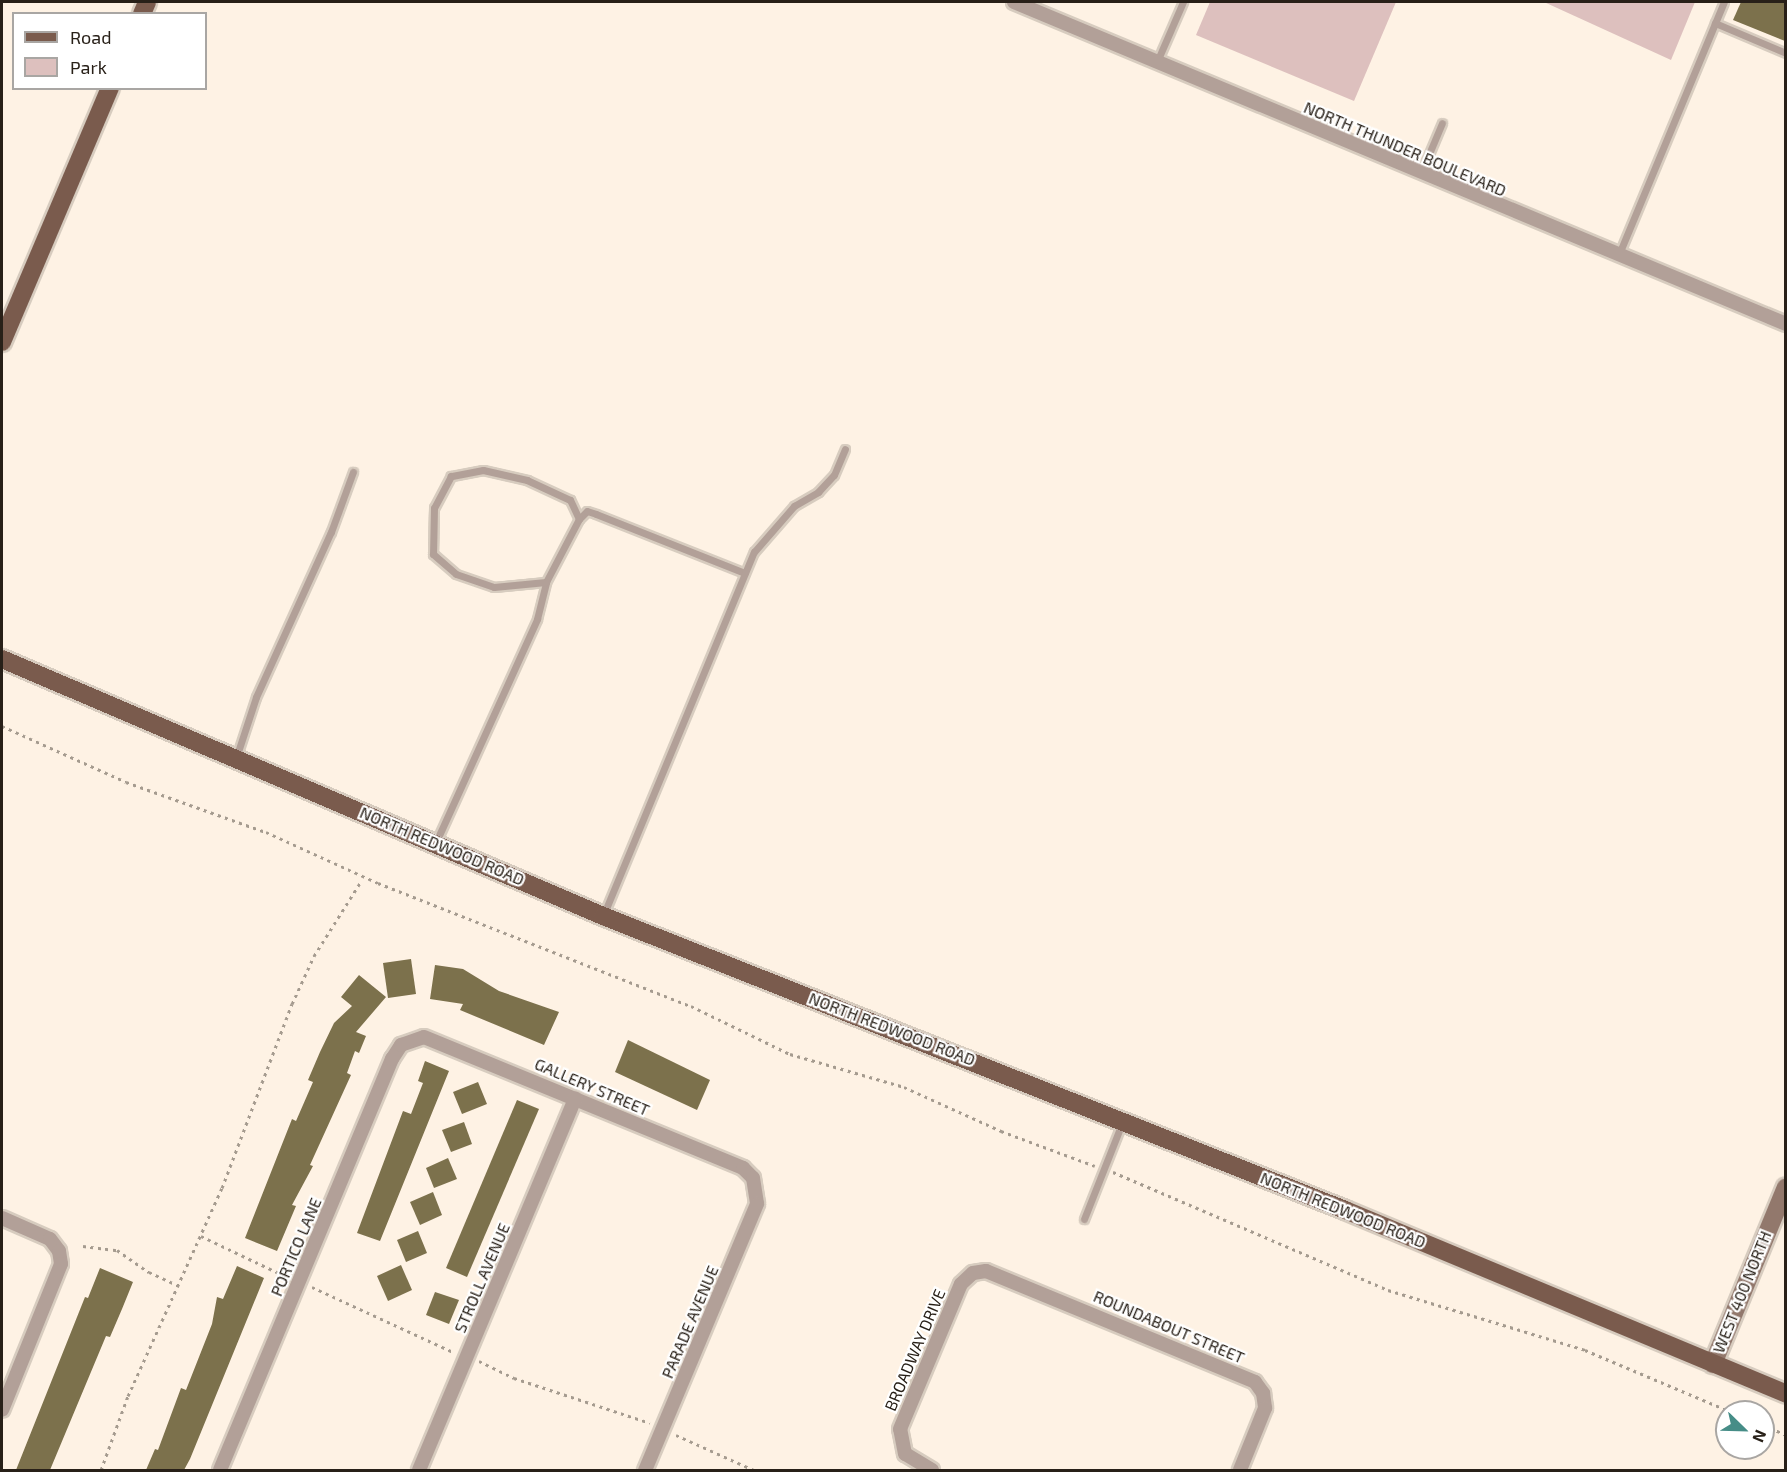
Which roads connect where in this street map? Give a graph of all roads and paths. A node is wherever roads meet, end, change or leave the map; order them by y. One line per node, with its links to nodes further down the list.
1 (1014, 2): 6 (street, NORTH THUNDER BOULEVARD)
2 (1183, 2): 6 (lane)
3 (1724, 2): 4 (lane)
4 (1714, 23): 5 (lane); 10 (lane)
5 (1785, 53)
6 (1156, 64): 9 (street, NORTH THUNDER BOULEVARD)
7 (109, 90): 12 (main road)
8 (1442, 123): 9 (lane)
9 (1421, 174): 10 (street, NORTH THUNDER BOULEVARD)
10 (1618, 255): 11 (street, NORTH THUNDER BOULEVARD)
11 (1785, 324)
12 (2, 342)
13 (845, 449): 16 (lane)
14 (353, 472): 20 (lane)
15 (579, 519): 16 (lane); 17 (lane); 17 (lane)
16 (746, 573): 23 (lane)
17 (546, 582): 21 (lane)
18 (2, 659): 20 (main road, NORTH REDWOOD ROAD)
19 (2, 726): 27 (path)
20 (236, 759): 21 (main road, NORTH REDWOOD ROAD)
21 (436, 842): 23 (main road, NORTH REDWOOD ROAD)
22 (360, 883): 32 (path)
23 (603, 916): 26 (main road, NORTH REDWOOD ROAD)
24 (408, 1041): 25 (street, GALLERY STREET); 35 (street, PORTICO LANE)
25 (575, 1098): 28 (street, GALLERY STREET); 37 (street, STROLL AVENUE)
26 (1123, 1120): 27 (lane); 38 (main road, NORTH REDWOOD ROAD)
27 (1104, 1169): 31 (lane); 40 (path)
28 (756, 1184): 42 (street, PARADE AVENUE)
29 (1785, 1187): 38 (street, WEST 400 NORTH)
30 (2, 1218): 41 (street)
31 (1084, 1219)
32 (201, 1236): 35 (path); 36 (path)
33 (83, 1246): 36 (path)
34 (979, 1271): 49 (street, BROADWAY DRIVE); 50 (street, ROUNDABOUT STREET)
35 (299, 1282): 37 (path); 45 (street, PORTICO LANE)
36 (179, 1286): 44 (path)
37 (467, 1355): 42 (path); 46 (street, STROLL AVENUE)
38 (1713, 1364): 39 (main road, NORTH REDWOOD ROAD)
39 (1785, 1394)
40 (1715, 1405)
41 (2, 1410)
42 (663, 1427): 47 (street, PARADE AVENUE)
43 (676, 1435): 48 (path)
44 (101, 1470)
45 (220, 1470)
46 (419, 1470)
47 (645, 1470)
48 (754, 1470)
49 (932, 1470)
50 (1240, 1470)

